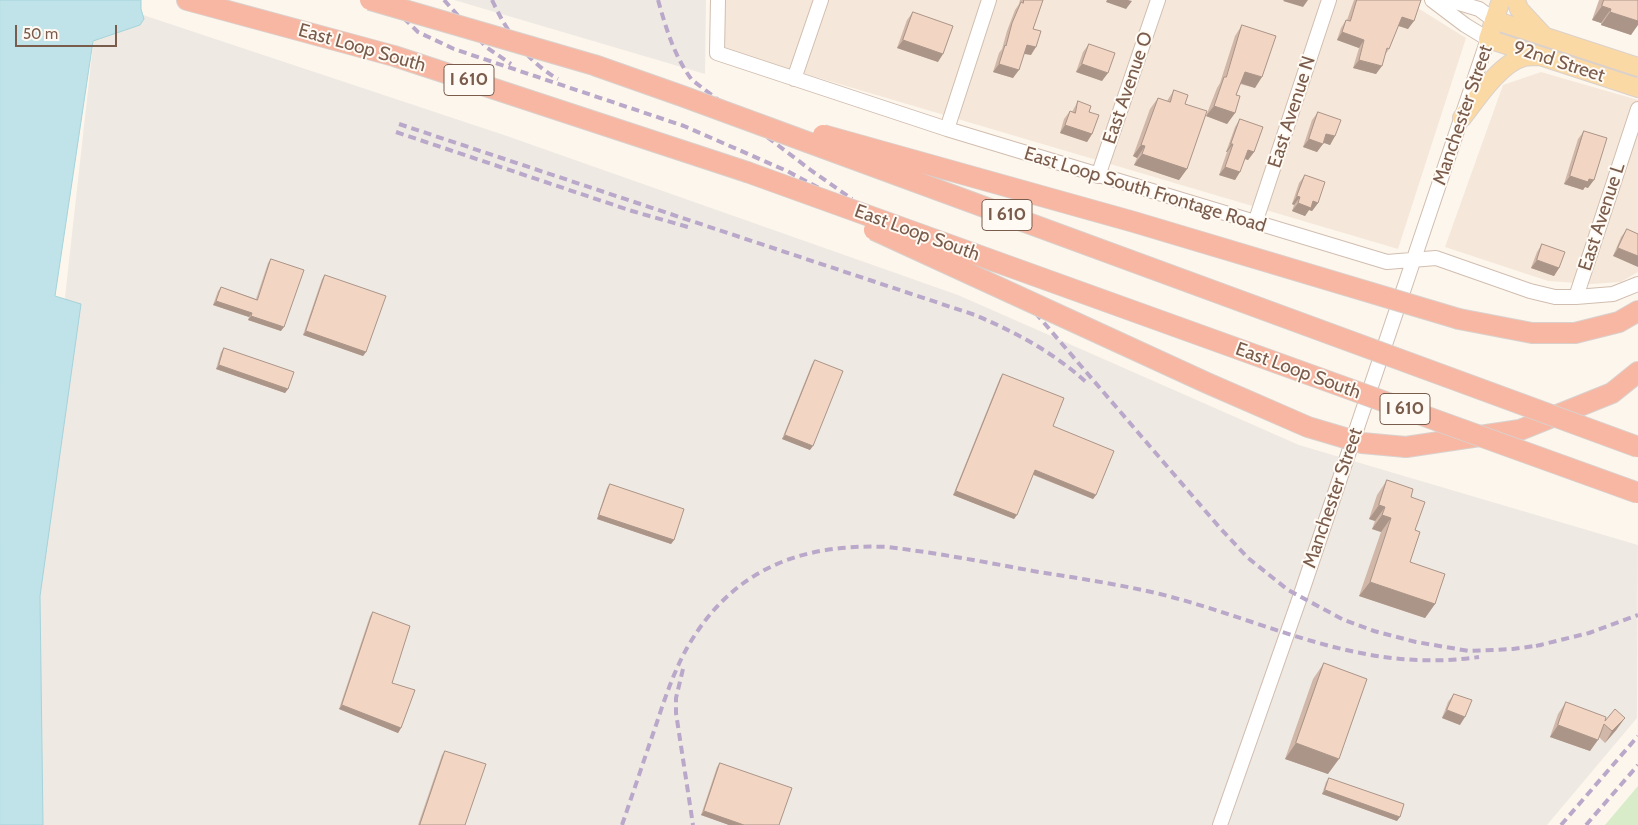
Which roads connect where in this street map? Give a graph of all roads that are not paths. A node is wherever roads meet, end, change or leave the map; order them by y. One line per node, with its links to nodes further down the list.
1 (187, 0): 23 (highway, East Loop South / I 610)
2 (370, 0): 19 (highway, I 610, bridge)
3 (718, 0): 17 (street, East Loop South Frontage Road)
4 (820, 0): 17 (street)
5 (989, 0): 22 (street)
6 (1158, 0): 24 (street, East Avenue O)
7 (1329, 0): 25 (street, East Avenue N)
8 (1432, 0): 14 (street, 92nd Street)
9 (1449, 0): 12 (street, 92nd Street)
10 (1501, 0): 12 (main road, Manchester Street)
11 (1516, 0): 13 (main road)
12 (1494, 20): 13 (main road, 92nd Street); 14 (main road, Manchester Street)
13 (1544, 37): 16 (main road, 92nd Street)
14 (1488, 39): 15 (main road, 92nd Street); 21 (street, Manchester Street)
15 (1540, 56): 18 (main road, 92nd Street); 21 (main road)
16 (1638, 67)
17 (794, 78): 22 (street, East Loop South Frontage Road)
18 (1638, 88)
19 (682, 96): 29 (highway, bridge); 31 (highway, I 610, bridge)
20 (1638, 109): 28 (street, East Avenue L)
21 (1462, 118): 26 (street, Manchester Street)
22 (947, 129): 24 (street, East Loop South Frontage Road)
23 (747, 172): 30 (highway, bridge); 32 (highway, East Loop South / I 610, bridge)
24 (1098, 176): 25 (street, East Loop South Frontage Road)
25 (1255, 223): 26 (street, East Loop South Frontage Road)
26 (1414, 260): 28 (street, East Loop South Frontage Road); 33 (street, Manchester Street)
27 (1638, 284): 28 (street, East Loop South Frontage Road)
28 (1576, 298)
29 (1638, 311)
30 (1638, 372)
31 (1638, 447)
32 (1638, 493)
33 (1220, 825)

